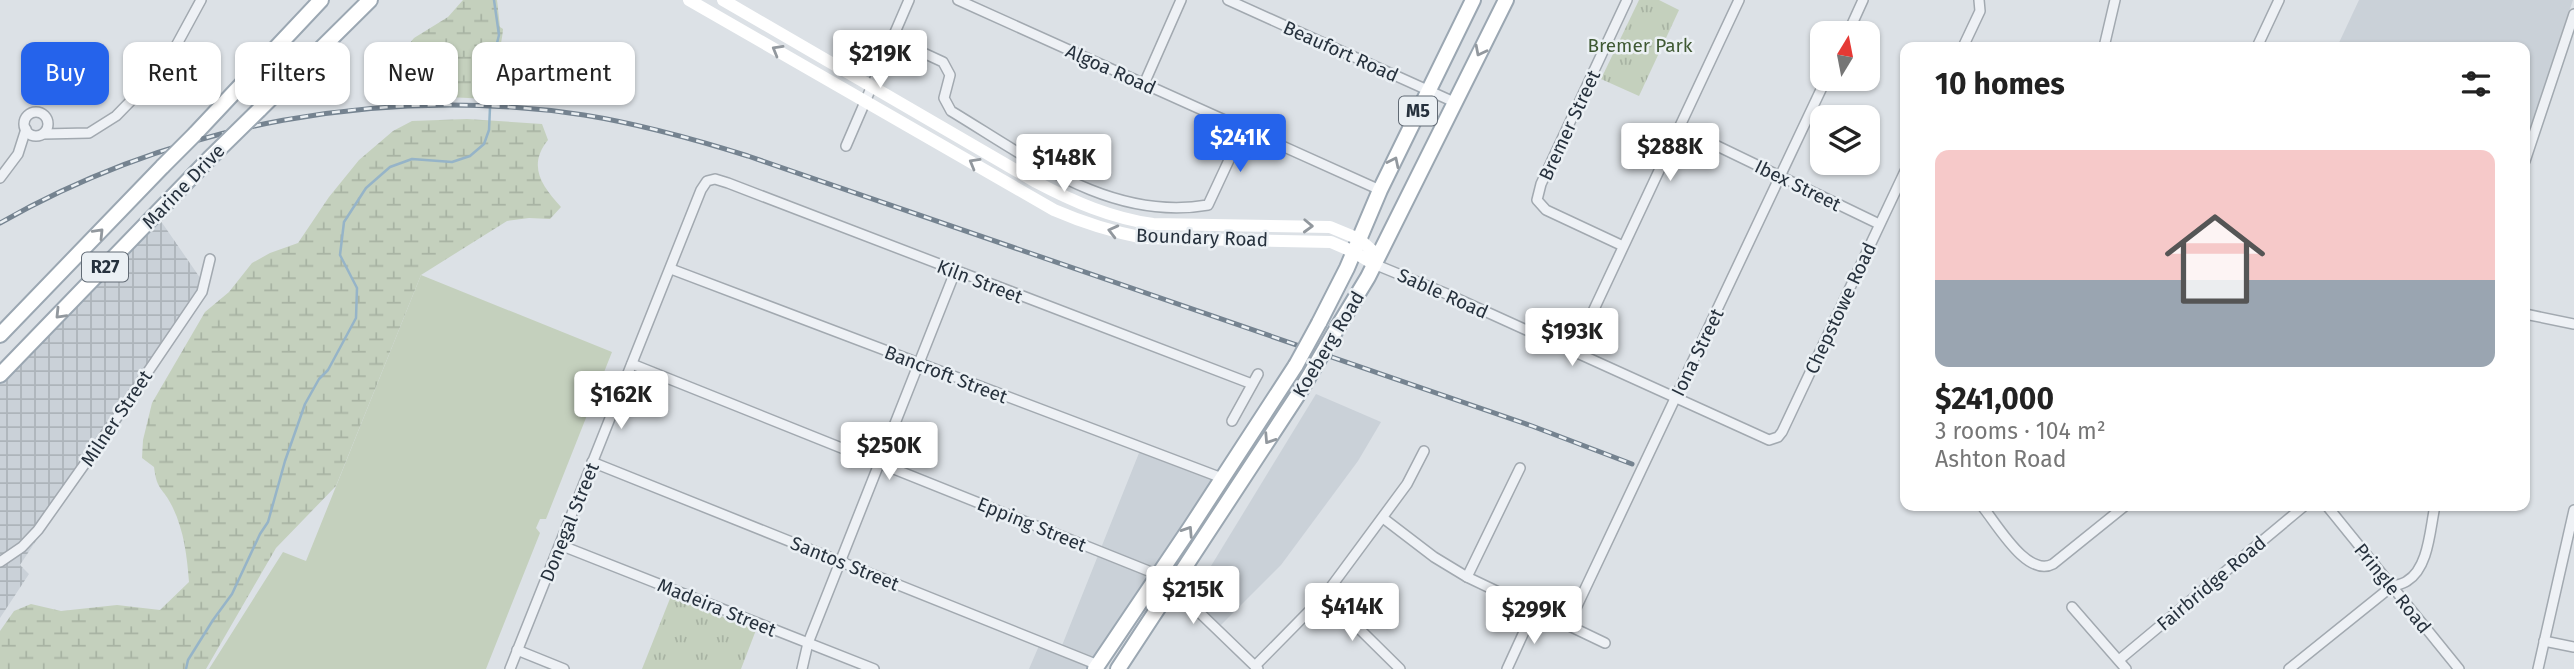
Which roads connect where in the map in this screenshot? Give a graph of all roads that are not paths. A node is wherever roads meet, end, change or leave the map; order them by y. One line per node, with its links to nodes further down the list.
1 (201, 0): 33 (street)
2 (321, 0): 51 (main road, Marine Drive / R27, one-way to 2, bridge)
3 (370, 0): 56 (main road, Marine Drive / R27, one-way to 56, bridge)
4 (688, 0): 28 (main road, Boundary Road, one-way to 4)
5 (723, 0): 25 (main road, Boundary Road)
6 (909, 0): 20 (street)
7 (958, 0): 24 (street, Algoa Road)
8 (1181, 0): 24 (street)
9 (1228, 0): 26 (street, Beaufort Road)
10 (1473, 0): 26 (main road, Koeberg Road / M5)
11 (1506, 0): 29 (main road, Koeberg Road / M5, one-way to 29)
12 (1627, 0): 44 (street, Bremer Street)
13 (1739, 0): 30 (street)
14 (1863, 0): 19 (street)
15 (1979, 0): 21 (street)
16 (2115, 0): 22 (street)
17 (2279, 0): 23 (street)
18 (2574, 14): 35 (street)
19 (1853, 21)
20 (891, 38): 25 (street); 32 (street)
21 (1966, 42)
22 (2105, 42)
23 (2260, 42)
24 (1144, 84): 32 (street, Algoa Road)
25 (870, 86): 28 (street); 43 (main road, Boundary Road, one-way to 43)
26 (1428, 90): 29 (street, Beaufort Road); 41 (main road, Koeberg Road / M5, one-way to 26)
27 (1820, 91): 37 (street, Iona Street)
28 (863, 100): 34 (street); 43 (main road, Boundary Road, one-way to 28)
29 (1454, 102): 46 (main road, Koeberg Road / M5)
30 (1680, 128): 37 (street, Ibex Street); 44 (street)
31 (26, 130): 33 (street); 33 (street); 36 (street)
32 (1243, 130): 41 (street, Algoa Road)
33 (43, 131): 36 (street)
34 (845, 146)
35 (2530, 146)
36 (18, 154): 38 (street)
37 (1780, 176): 42 (street, Ibex Street); 58 (street, Iona Street)
38 (0, 178)
39 (707, 181): 47 (street, Donegal Street); 48 (street, Kiln Street)
40 (1900, 181): 42 (street, Chepstowe Road)
41 (1380, 190): 43 (main road, Koeberg Road / M5)
42 (1879, 224): 60 (street, Chepstowe Road)
43 (1356, 245): 46 (main road); 65 (main road, Koeberg Road / M5, bridge)
44 (1623, 246): 52 (street)
45 (210, 259): 75 (street, Milner Street)
46 (1378, 262): 52 (street, Sable Road); 79 (main road, Koeberg Road / M5, one-way to 79, bridge)
47 (671, 269): 53 (street, Bancroft Street); 54 (street, Donegal Street)
48 (955, 272): 53 (street); 57 (street, Kiln Street)
49 (2530, 315): 50 (street)
50 (2574, 324)
51 (0, 335)
52 (1574, 352): 58 (street, Sable Road)
53 (919, 363): 63 (street); 65 (street, Bancroft Street)
54 (632, 364): 62 (street, Donegal Street); 63 (street, Epping Street)
55 (1258, 374): 57 (street)
56 (0, 375)
57 (1252, 384): 59 (street)
58 (1674, 399): 60 (street, Sable Road); 83 (street, Iona Street)
59 (1231, 421)
60 (1769, 440)
61 (1424, 451): 72 (street)
62 (592, 462): 73 (street, Donegal Street); 74 (street, Santos Street)
63 (881, 463): 74 (street); 76 (street, Epping Street)
64 (1520, 468): 77 (street)
65 (1222, 478): 76 (main road, Koeberg Road / M5, one-way to 65)
66 (2574, 510): 84 (street)
67 (1986, 511): 68 (street)
68 (2118, 511)
69 (2298, 511): 89 (street, Fairbridge Road)
70 (2331, 511): 78 (street, Pringle Road)
71 (2434, 511): 78 (street)
72 (1383, 518): 77 (street); 80 (street)
73 (560, 545): 85 (street, Madeira Street); 88 (street, Donegal Street)
74 (841, 561): 85 (street); 90 (street, Santos Street)
75 (0, 562)
76 (1158, 576): 79 (street, Epping Street); 90 (main road, Koeberg Road / M5)
77 (1467, 577): 82 (street)
78 (2391, 586): 100 (street); 101 (street, Pringle Road)
79 (1173, 587): 91 (street, Epping Street); 96 (main road, Koeberg Road / M5)
80 (1325, 595): 91 (street); 97 (street)
81 (2072, 607): 89 (street)
82 (1534, 610): 83 (street); 98 (street)
83 (1568, 625): 86 (street)
84 (2544, 641): 87 (street); 102 (street)
85 (808, 643): 94 (street); 95 (street, Madeira Street)
86 (1605, 643)
87 (2574, 646)
88 (517, 650): 92 (street, Donegal Street); 93 (street)
89 (2119, 660): 99 (street)
90 (1097, 667)
91 (1256, 667)
92 (510, 669)
93 (564, 669)
94 (802, 669)
95 (874, 669)
96 (1118, 669)
97 (1400, 669)
98 (1507, 669)
99 (2126, 669)
100 (2289, 669)
101 (2458, 669)
102 (2538, 669)

